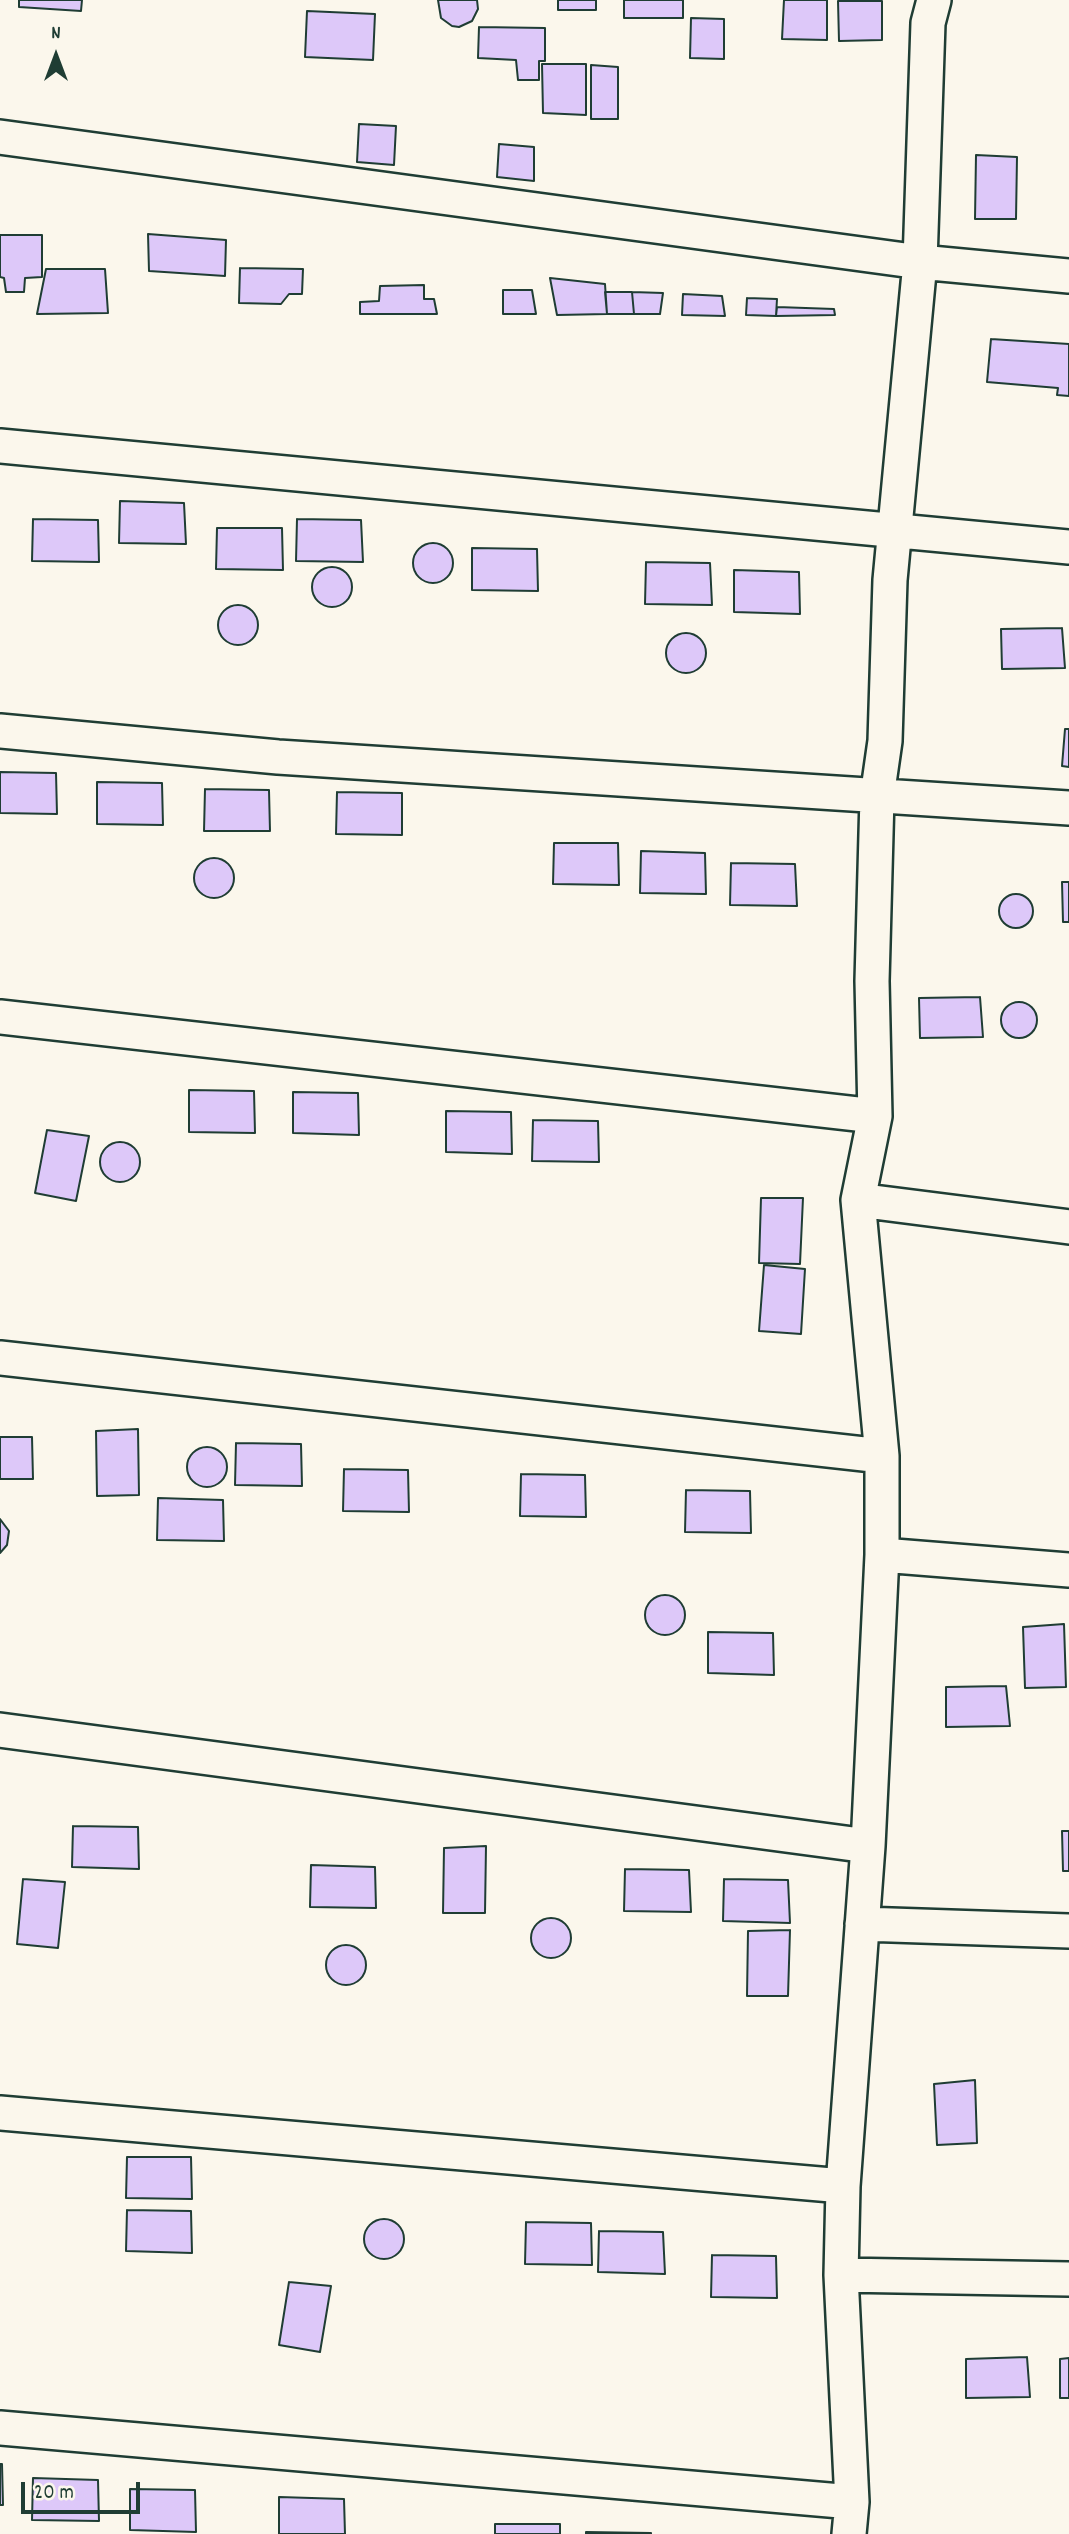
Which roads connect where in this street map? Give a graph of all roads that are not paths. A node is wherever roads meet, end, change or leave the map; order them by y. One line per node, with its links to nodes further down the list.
1 (934, 0): 3 (street)
2 (0, 137): 3 (street)
3 (920, 262): 4 (street); 6 (street)
4 (1069, 276)
5 (0, 446): 6 (street)
6 (896, 530): 7 (street); 9 (street)
7 (1069, 547)
8 (0, 731): 9 (street)
9 (877, 797): 10 (street); 12 (street)
10 (1069, 808)
11 (0, 1017): 12 (street)
12 (875, 1116): 13 (street)
13 (858, 1200): 14 (street); 16 (street)
14 (1069, 1227)
15 (0, 1357): 16 (street)
16 (882, 1456): 17 (street)
17 (882, 1555): 18 (street); 20 (street)
18 (1069, 1570)
19 (0, 1730): 20 (street)
20 (868, 1846): 21 (street)
21 (862, 1924): 22 (street); 24 (street)
22 (1069, 1931)
23 (0, 2113): 24 (street)
24 (843, 2186): 25 (street)
25 (841, 2275): 26 (street); 28 (street)
26 (1069, 2278)
27 (0, 2428): 28 (street)
28 (850, 2518)

